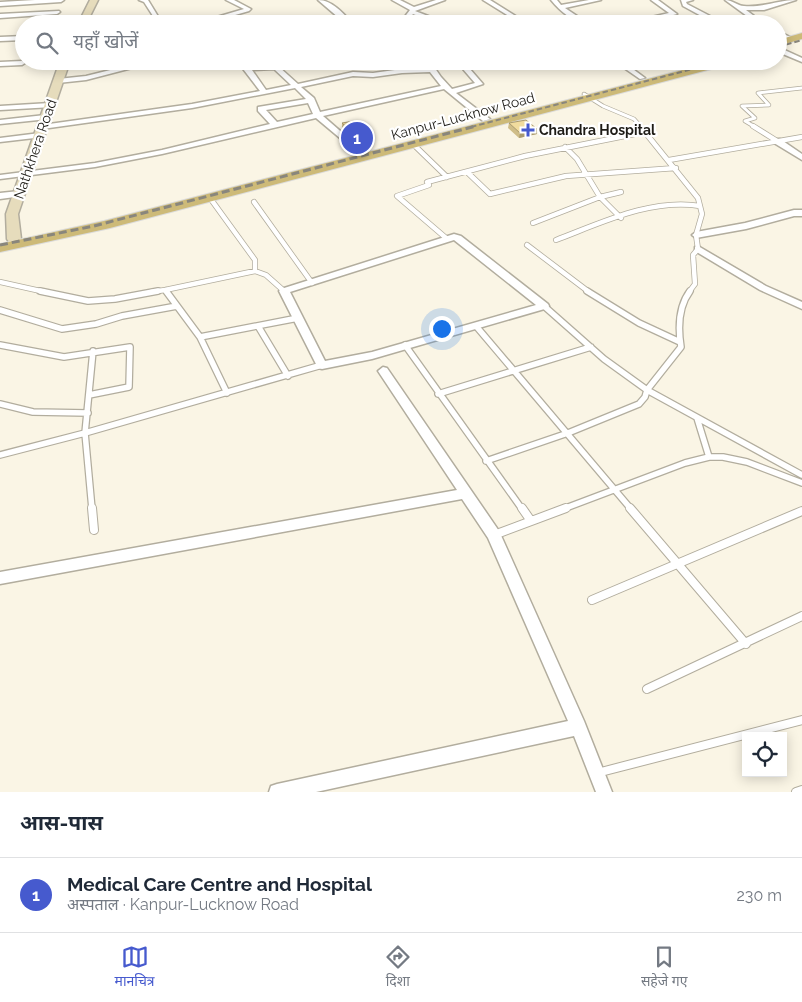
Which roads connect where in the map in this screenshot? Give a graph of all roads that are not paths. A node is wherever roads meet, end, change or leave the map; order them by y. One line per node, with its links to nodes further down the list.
1 (61, 0): 15 (street)
2 (94, 0): 20 (street)
3 (142, 0): 21 (street)
4 (229, 0): 22 (street)
5 (320, 0): 23 (street)
6 (395, 0): 18 (street)
7 (442, 0): 18 (street)
8 (486, 0): 26 (street)
9 (554, 0): 16 (street)
10 (598, 0): 16 (street)
11 (654, 0): 28 (street)
12 (690, 0): 29 (street)
13 (728, 0): 17 (street)
14 (793, 0): 17 (street)
15 (0, 4)
16 (560, 7): 27 (street)
17 (740, 8): 30 (street)
18 (413, 11): 24 (street); 25 (street)
19 (57, 12): 31 (street)
20 (86, 15)
21 (156, 15)
22 (227, 15)
23 (341, 15)
24 (410, 15)
25 (423, 15)
26 (511, 15)
27 (572, 15)
28 (669, 15)
29 (704, 15)
30 (750, 15)
31 (0, 16)
32 (802, 36): 36 (main road)
33 (15, 38): 35 (street)
34 (787, 38): 36 (street)
35 (0, 39)
36 (790, 39): 37 (main road)
37 (787, 40)
38 (802, 42): 39 (main road)
39 (787, 46)
40 (787, 53): 41 (street)
41 (802, 60)
42 (15, 63): 43 (street)
43 (0, 64)
44 (62, 70): 54 (street, Nathkhera Road)
45 (119, 70): 54 (street)
46 (247, 70): 58 (street)
47 (280, 70): 55 (street)
48 (432, 70): 55 (street); 57 (street)
49 (467, 70): 57 (street)
50 (630, 70): 53 (street)
51 (673, 70): 53 (main road, Kanpur-Lucknow Road)
52 (693, 70): 60 (main road, Kanpur-Lucknow Road)
53 (642, 78): 60 (main road, Kanpur-Lucknow Road)
54 (58, 81): 62 (street, Nathkhera Road)
55 (297, 86): 58 (street); 61 (street)
56 (802, 88): 73 (lane)
57 (449, 89): 65 (street); 66 (street)
58 (264, 93): 59 (street)
59 (252, 95): 64 (street); 69 (street)
60 (588, 96): 66 (main road, Kanpur-Lucknow Road); 70 (lane); 74 (main road, Kanpur-Lucknow Road)
61 (311, 100): 64 (street); 65 (street)
62 (50, 105): 63 (street); 69 (street, Nathkhera Road)
63 (0, 108)
64 (261, 109): 68 (street)
65 (317, 115): 68 (street); 76 (street)
66 (486, 119): 76 (main road, Kanpur-Lucknow Road)
67 (0, 122): 69 (street)
68 (274, 124): 81 (street)
69 (43, 127): 72 (street); 81 (street, Nathkhera Road)
70 (645, 132): 75 (lane); 78 (lane)
71 (802, 138): 73 (lane)
72 (0, 140)
73 (777, 141): 77 (street); 78 (lane)
74 (413, 144): 84 (lane); 85 (main road, Kanpur-Lucknow Road)
75 (565, 147): 80 (lane); 82 (lane)
76 (359, 152): 85 (main road, Kanpur-Lucknow Road)
77 (802, 158)
78 (669, 160): 79 (lane)
79 (676, 168): 82 (lane); 92 (lane)
80 (467, 172): 82 (lane); 84 (lane)
81 (27, 175): 83 (street); 87 (street, Nathkhera Road)
82 (587, 175): 89 (lane)
83 (0, 177)
84 (447, 177): 98 (lane)
85 (259, 181): 90 (main road, Kanpur-Lucknow Road); 97 (main road, Kanpur-Lucknow Road)
86 (621, 192): 89 (lane)
87 (19, 194): 88 (street); 97 (street, Nathkhera Road)
88 (0, 196)
89 (600, 197): 94 (lane); 95 (lane)
90 (210, 198): 102 (main road, Kanpur-Lucknow Road); 104 (lane)
91 (254, 202): 106 (lane)
92 (700, 206): 94 (lane); 96 (lane)
93 (802, 213): 96 (street)
94 (621, 218): 99 (lane)
95 (532, 223)
96 (696, 235): 103 (lane)
97 (14, 238): 100 (main road, Kanpur-Lucknow Road)
98 (446, 238): 106 (street); 110 (street)
99 (556, 240)
100 (0, 241)
101 (527, 245): 117 (lane)
102 (0, 248)
103 (698, 249): 111 (street); 117 (lane)
104 (255, 271): 107 (lane); 108 (lane)
105 (0, 282): 107 (lane)
106 (312, 283): 108 (street)
107 (165, 290): 109 (lane)
108 (284, 291): 113 (street)
109 (177, 306): 112 (lane); 116 (lane)
110 (544, 306): 115 (street); 120 (lane)
111 (802, 306)
112 (0, 310)
113 (298, 318): 114 (lane); 122 (street)
114 (258, 326): 116 (lane); 125 (lane)
115 (476, 326): 119 (street); 124 (lane)
116 (200, 337): 127 (lane)
117 (680, 342): 126 (lane)
118 (0, 345): 121 (lane)
119 (405, 346): 122 (street); 128 (lane)
120 (591, 348): 124 (lane); 126 (lane)
121 (93, 351): 129 (lane); 129 (lane)
122 (322, 365): 125 (lane)
123 (383, 371): 141 (street)
124 (515, 372): 128 (lane); 134 (lane)
125 (288, 376): 127 (lane)
126 (647, 390): 132 (lane); 134 (lane)
127 (227, 393): 133 (lane)
128 (438, 394): 137 (lane)
129 (89, 395): 131 (lane)
130 (0, 404): 131 (lane)
131 (88, 413): 133 (lane)
132 (697, 417): 136 (lane); 138 (lane)
133 (85, 433): 135 (lane); 144 (lane)
134 (568, 433): 137 (lane); 140 (lane)
135 (0, 455)
136 (709, 457): 139 (lane); 140 (lane)
137 (486, 461): 143 (lane)
138 (802, 476)
139 (802, 483)
140 (618, 490): 143 (lane); 146 (lane)
141 (466, 492): 145 (street); 147 (street)
142 (802, 511): 146 (lane)
143 (531, 521): 145 (lane)
144 (94, 530)
145 (494, 535): 153 (street)
146 (680, 563): 148 (lane); 150 (lane)
147 (0, 578)
148 (592, 600)
149 (802, 616): 150 (lane)
150 (746, 644): 151 (lane)
151 (647, 689)
152 (802, 720): 154 (lane)
153 (578, 727): 154 (street); 156 (street)
154 (597, 773): 157 (street)
155 (802, 790): 158 (lane)
156 (276, 792)
157 (604, 792)
158 (796, 792)

